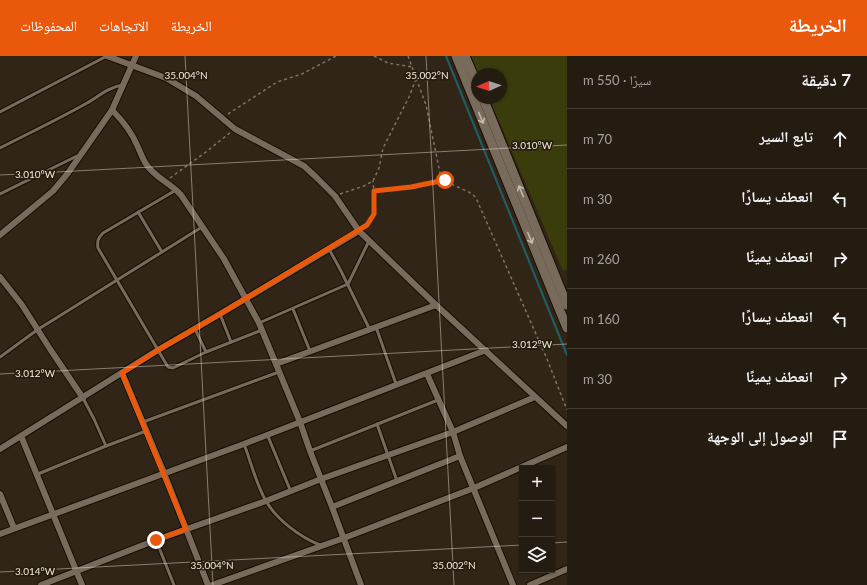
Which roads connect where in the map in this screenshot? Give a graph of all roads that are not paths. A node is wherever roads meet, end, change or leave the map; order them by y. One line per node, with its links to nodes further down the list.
1 (107, 56): 5 (street); 10 (lane)
2 (136, 56): 5 (street)
3 (456, 56): 33 (street, one-way to 33)
4 (466, 56): 6 (street)
5 (133, 65): 7 (street); 17 (street)
6 (471, 69)
7 (124, 85): 9 (street); 11 (lane)
8 (485, 104): 27 (street, one-way to 8)
9 (112, 110): 12 (street); 13 (street)
10 (0, 112)
11 (0, 148)
12 (82, 154): 14 (lane); 18 (street)
13 (176, 190): 15 (lane); 16 (street)
14 (0, 194)
15 (138, 212): 21 (lane); 23 (lane)
16 (202, 227): 21 (lane); 25 (street)
17 (359, 231): 19 (street); 20 (street)
18 (0, 235)
19 (369, 241): 24 (lane); 26 (street)
20 (329, 248): 24 (lane); 25 (street)
21 (162, 252): 23 (lane)
22 (0, 277): 34 (street)
23 (117, 280): 34 (lane); 37 (lane)
24 (348, 284): 28 (lane); 32 (lane)
25 (246, 298): 29 (street); 30 (street)
26 (436, 305): 32 (street); 38 (street)
27 (567, 305)
28 (293, 309): 30 (lane); 39 (lane)
29 (220, 314): 31 (street); 36 (lane)
30 (259, 323): 35 (street)
31 (195, 328): 37 (street); 40 (lane)
32 (373, 328): 39 (street); 46 (lane)
33 (567, 328)
34 (37, 330): 41 (lane); 48 (street)
35 (262, 330): 36 (lane); 42 (street)
36 (231, 342): 40 (lane)
37 (158, 350): 40 (lane); 44 (street)
38 (486, 350): 45 (street); 47 (street)
39 (310, 351): 42 (street)
40 (206, 352)
41 (0, 357)
42 (276, 364): 43 (street)
43 (279, 372): 50 (lane); 51 (street)
44 (122, 373): 48 (street); 50 (street)
45 (427, 374): 46 (street); 49 (street)
46 (396, 386): 51 (street)
47 (535, 397): 53 (street); 55 (street)
48 (83, 398): 57 (street); 59 (lane)
49 (438, 400): 52 (lane); 55 (street)
50 (143, 422): 54 (street)
51 (300, 422): 56 (street); 62 (street)
52 (377, 424): 62 (lane); 63 (lane)
53 (567, 426)
54 (146, 432): 59 (lane); 65 (street)
55 (453, 432): 63 (street); 64 (street)
56 (267, 434): 58 (street); 70 (lane)
57 (21, 436): 61 (street); 66 (street)
58 (244, 444): 65 (street); 72 (lane)
59 (106, 446): 66 (lane)
60 (567, 447): 69 (street)
61 (0, 449)
62 (310, 451): 67 (street)
63 (388, 455): 67 (street); 68 (lane)
64 (460, 456): 68 (street); 69 (street)
65 (164, 473): 74 (street); 76 (street)
66 (38, 474): 74 (street)
67 (321, 479): 70 (street); 73 (street)
68 (397, 481): 73 (street)
69 (474, 488): 78 (street); 89 (street)
70 (290, 492): 72 (street)
71 (0, 494): 75 (street)
72 (266, 501): 76 (street); 80 (lane)
73 (332, 507): 78 (street)
74 (54, 514): 75 (street); 82 (street)
75 (14, 528): 77 (street)
76 (186, 529): 79 (street); 86 (street)
77 (0, 534)
78 (344, 538): 80 (street); 88 (street)
79 (156, 540): 82 (street); 85 (lane)
80 (322, 546): 87 (street)
81 (567, 569): 90 (street)
82 (77, 571): 83 (street); 84 (street)
83 (41, 585)
84 (82, 585)
85 (174, 585)
86 (208, 585)
87 (212, 585)
88 (361, 585)
89 (513, 585)
90 (530, 585)

